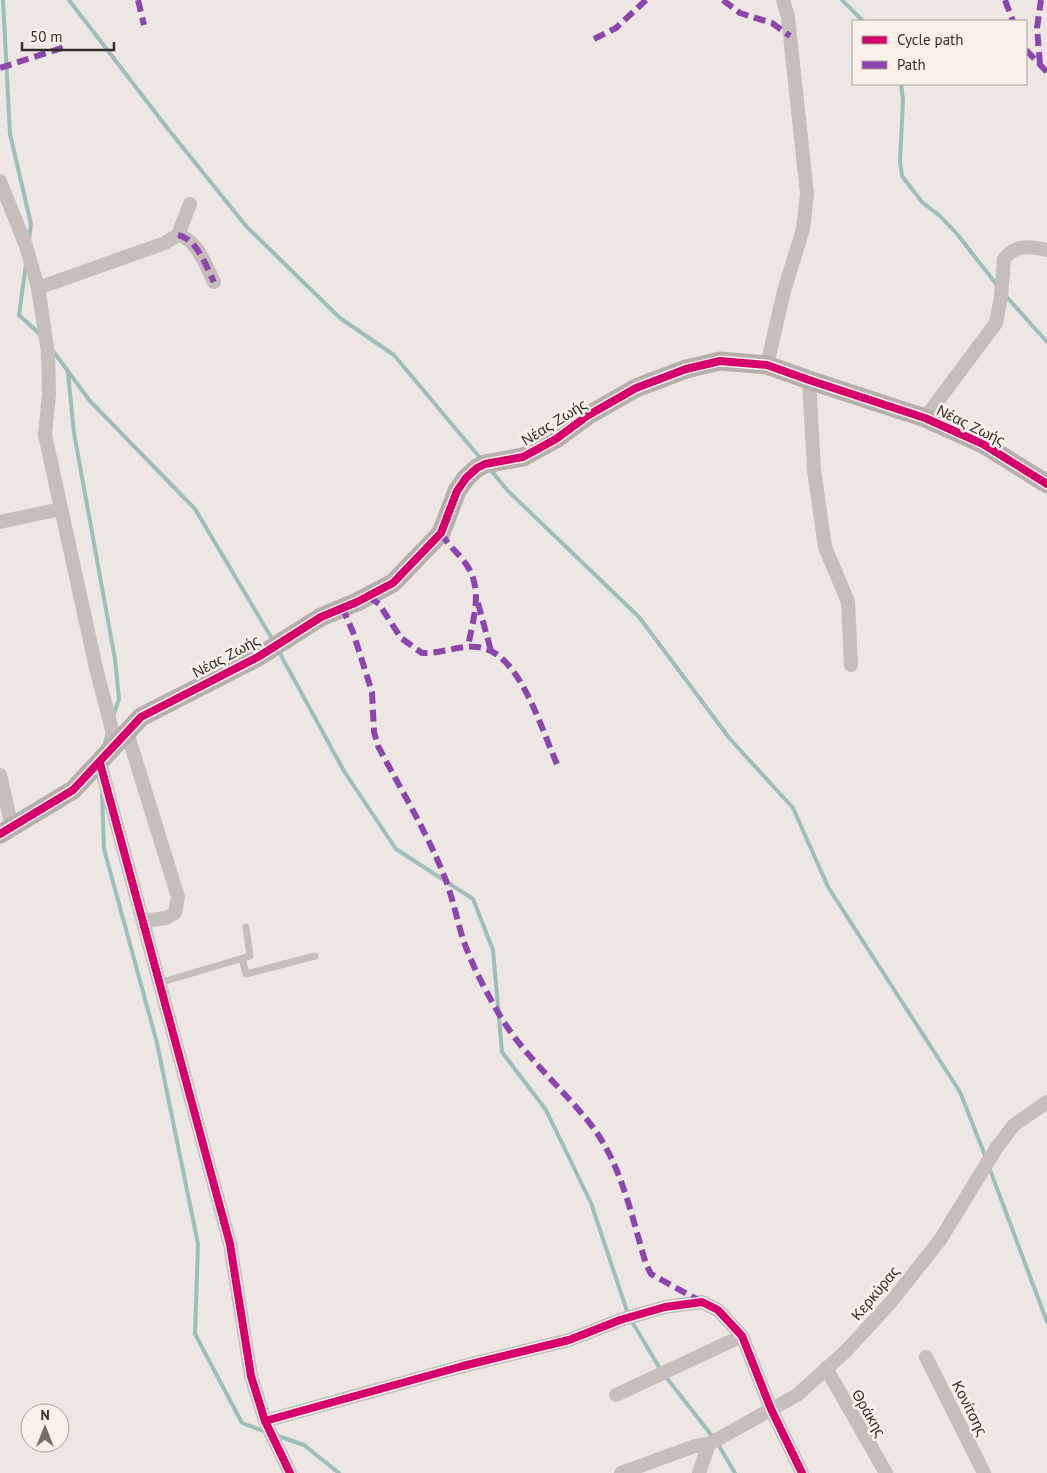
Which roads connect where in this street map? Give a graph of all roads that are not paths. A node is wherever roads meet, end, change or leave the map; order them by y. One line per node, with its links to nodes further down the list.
1 (782, 0): 8 (street)
2 (0, 181): 7 (street)
3 (190, 204): 4 (street)
4 (178, 234): 6 (street); 7 (street)
5 (1047, 250): 10 (street)
6 (214, 282)
7 (38, 288): 12 (street)
8 (767, 364): 9 (street, Νέας Ζωής); 15 (street, Νέας Ζωής)
9 (808, 380): 10 (street, Νέας Ζωής); 14 (street)
10 (925, 418): 11 (street, Νέας Ζωής)
11 (1047, 484)
12 (62, 509): 13 (street); 15 (street)
13 (0, 522)
14 (851, 665)
15 (121, 738): 16 (street, Νέας Ζωής); 19 (street)
16 (100, 763): 18 (street, Νέας Ζωής); 19 (street)
17 (0, 775): 18 (street)
18 (6, 831)
19 (143, 921): 23 (street)
20 (246, 927): 22 (lane)
21 (315, 956): 22 (lane)
22 (242, 959): 23 (lane)
23 (159, 983): 30 (street)
24 (1047, 1102): 27 (street, Κερκύρας)
25 (742, 1336): 28 (street); 29 (street); 30 (street)
26 (926, 1357): 37 (street, Κονίτσης)
27 (826, 1368): 29 (street, Κερκύρας); 36 (street, Θράκης)
28 (616, 1395)
29 (771, 1409): 31 (street, Κερκύρας); 35 (street)
30 (265, 1421): 32 (street)
31 (709, 1444): 33 (street, Κερκύρας); 34 (street)
32 (290, 1473)
33 (620, 1473)
34 (699, 1473)
35 (802, 1473)
36 (886, 1473)
37 (984, 1473)

